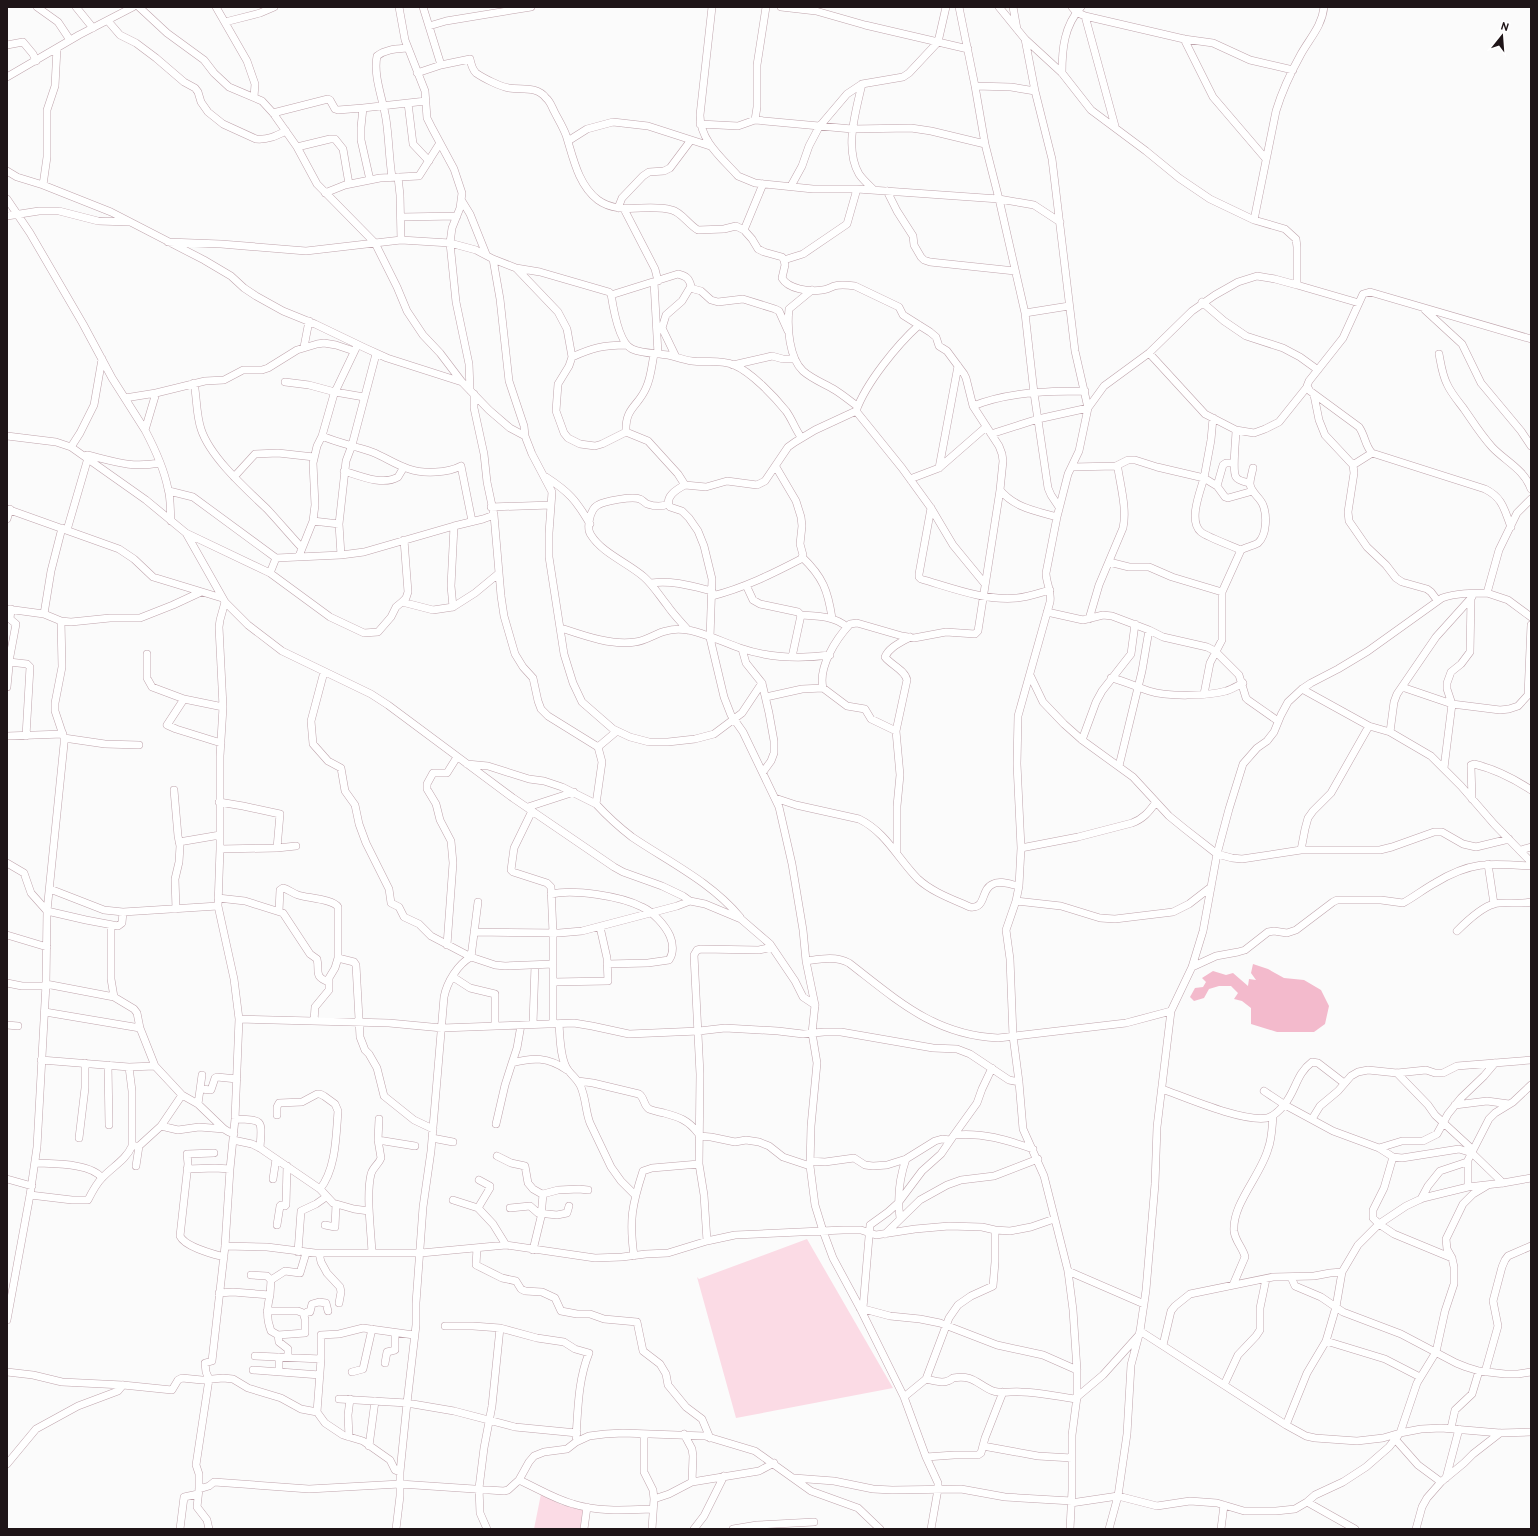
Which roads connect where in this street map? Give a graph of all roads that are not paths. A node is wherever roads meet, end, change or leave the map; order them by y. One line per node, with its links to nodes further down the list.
1 (37, 7): 28 (street)
2 (76, 7): 24 (street)
3 (133, 7): 21 (street)
4 (139, 7): 43 (street)
5 (216, 7): 22 (street)
6 (274, 7): 22 (street)
7 (399, 7): 32 (street)
8 (423, 7): 23 (street)
9 (531, 7): 18 (street)
10 (712, 7): 50 (street)
11 (766, 7): 49 (street)
12 (781, 7): 29 (street)
13 (946, 7): 29 (street)
14 (959, 7): 33 (street)
15 (999, 7): 25 (street)
16 (1013, 7): 25 (street)
17 (1324, 7): 36 (street)
18 (505, 9): 23 (street)
19 (1077, 9): 20 (street); 38 (street)
20 (1085, 16): 27 (street); 51 (street)
21 (108, 21): 24 (street); 54 (street)
22 (225, 22): 43 (street)
23 (429, 26): 35 (street)
24 (93, 28): 28 (street)
25 (1017, 29): 26 (street)
26 (1025, 39): 38 (street); 42 (street)
27 (1184, 39): 36 (street); 61 (street)
28 (70, 40): 31 (street)
29 (938, 42): 33 (street); 40 (street)
30 (7, 45): 34 (street)
31 (57, 48): 34 (street); 68 (street)
32 (408, 48): 37 (street); 46 (street)
33 (968, 49): 41 (street)
34 (36, 61): 39 (street)
35 (441, 65): 37 (street); 56 (street)
36 (1293, 70): 61 (street)
37 (417, 73): 44 (street)
38 (1062, 73): 51 (street)
39 (7, 77)
40 (862, 84): 52 (street); 53 (street)
41 (975, 86): 42 (street); 58 (street)
42 (1035, 91): 84 (street)
43 (254, 97): 48 (street)
44 (426, 101): 45 (street); 57 (street)
45 (408, 103): 46 (street); 62 (street)
46 (383, 105): 47 (street); 64 (street)
47 (363, 108): 48 (street); 65 (street)
48 (273, 113): 54 (street)
49 (755, 120): 50 (street); 52 (street)
50 (700, 124): 59 (street)
51 (1115, 126): 82 (street)
52 (819, 127): 53 (street); 69 (street)
53 (852, 129): 58 (street); 71 (street)
54 (286, 131): 60 (street)
55 (691, 140): 56 (street); 59 (street); 77 (street)
56 (568, 141): 77 (street)
57 (440, 143): 62 (street); 76 (street)
58 (985, 144): 75 (street)
59 (710, 146): 67 (street)
60 (297, 147): 66 (street); 73 (street)
61 (1266, 159): 82 (street)
62 (429, 161): 64 (street)
63 (7, 171): 68 (street)
64 (395, 177): 65 (street); 81 (street)
65 (370, 180): 66 (street)
66 (349, 184): 73 (street)
67 (763, 184): 69 (street); 85 (street)
68 (43, 185): 83 (street)
69 (791, 186): 70 (street)
70 (857, 189): 71 (street); 92 (street)
71 (874, 190): 72 (street)
72 (887, 191): 75 (street); 94 (street)
73 (325, 193): 88 (street)
74 (7, 199): 78 (street)
75 (999, 199): 84 (street); 94 (street)
76 (462, 201): 80 (street); 90 (street)
77 (621, 209): 85 (street); 95 (street)
78 (18, 215): 79 (street); 83 (street); 118 (street)
79 (7, 216)
80 (457, 216): 81 (street); 89 (street)
81 (400, 217): 86 (street)
82 (1254, 220): 96 (street)
83 (130, 222): 87 (street)
84 (1060, 222): 102 (street)
85 (744, 230): 92 (street)
86 (401, 240): 88 (street); 89 (street)
87 (168, 242): 88 (street); 105 (street)
88 (375, 243): 124 (street)
89 (450, 243): 90 (street); 129 (street)
90 (486, 254): 91 (street)
91 (492, 259): 93 (street); 147 (street)
92 (784, 260): 98 (street)
93 (516, 268): 99 (street); 116 (street)
94 (1015, 271): 104 (street)
95 (656, 281): 97 (street); 99 (street); 114 (street)
96 (1297, 285): 100 (street); 101 (street)
97 (690, 288): 107 (street); 117 (street)
98 (812, 290): 106 (street); 107 (street)
99 (611, 295): 109 (street)
100 (1202, 302): 112 (street); 122 (street)
101 (1359, 302): 103 (street); 122 (street)
102 (1069, 306): 104 (street); 127 (street)
103 (1424, 309): 108 (street); 150 (street)
104 (1025, 313): 131 (street)
105 (309, 321): 110 (street); 111 (street)
106 (919, 325): 121 (street); 137 (street)
107 (789, 332): 119 (street)
108 (1531, 339)
109 (626, 345): 114 (street); 116 (street)
110 (304, 347): 111 (street); 125 (street)
111 (356, 348): 113 (street); 128 (street)
112 (1149, 353): 136 (street); 138 (street)
113 (376, 354): 124 (street); 133 (street)
114 (656, 354): 117 (street); 143 (street)
115 (1439, 354): 172 (street)
116 (572, 357): 143 (street)
117 (676, 357): 120 (street)
118 (102, 359): 134 (street); 151 (street)
119 (795, 359): 120 (street); 137 (street)
120 (734, 365): 148 (street)
121 (958, 366): 135 (street); 162 (street)
122 (1318, 370): 126 (street)
123 (285, 382): 128 (street)
124 (462, 382): 129 (street)
125 (194, 383): 130 (street); 166 (street)
126 (1307, 387): 132 (street); 142 (street)
127 (1084, 391): 131 (street); 136 (street)
128 (335, 392): 133 (street); 146 (street)
129 (472, 392): 147 (street); 179 (street)
130 (156, 393): 134 (street); 141 (street)
131 (1034, 393): 135 (street); 139 (street)
132 (1314, 395): 152 (street); 157 (street)
133 (364, 397): 149 (street)
134 (125, 398): 141 (street)
135 (972, 406): 140 (street)
136 (1088, 408): 139 (street); 161 (street)
137 (857, 409): 148 (street); 168 (street)
138 (1213, 418): 142 (street); 167 (street)
139 (1038, 419): 144 (street); 180 (street)
140 (986, 427): 144 (street); 162 (street)
141 (145, 430): 155 (street)
142 (1236, 430): 156 (street)
143 (626, 432): 170 (street)
144 (991, 434): 174 (street)
145 (7, 436): 151 (street)
146 (322, 436): 149 (street); 154 (street)
147 (525, 436): 165 (street)
148 (801, 437): 160 (street)
149 (352, 445): 159 (street); 164 (street)
150 (1531, 446)
151 (71, 447): 153 (street)
152 (1372, 453): 157 (street); 192 (street)
153 (85, 456): 155 (street); 186 (street); 193 (street)
154 (314, 457): 166 (street); 187 (street)
155 (160, 463): 173 (street)
156 (1234, 463): 169 (street); 171 (street)
157 (1353, 465): 216 (street)
158 (1116, 466): 161 (street); 167 (street); 202 (street)
159 (404, 467): 164 (street); 188 (street)
160 (776, 467): 170 (street); 200 (street)
161 (1072, 467): 180 (street)
162 (939, 468): 168 (street)
163 (1253, 468): 169 (street)
164 (344, 471): 189 (street)
165 (544, 476): 178 (street); 190 (street)
166 (234, 477): 196 (street)
167 (1204, 478): 171 (street); 197 (street)
168 (910, 479): 181 (street)
169 (1250, 483): 175 (street)
170 (685, 485): 177 (street)
171 (1217, 486): 175 (street)
172 (1531, 489)
173 (169, 490): 186 (street); 201 (street)
174 (1000, 490): 184 (street); 206 (street)
175 (1253, 491): 197 (street)
176 (1531, 499): 192 (street)
177 (668, 504): 190 (street); 212 (street)
178 (551, 505): 179 (street); 230 (street)
179 (491, 507): 183 (street)
180 (1059, 507): 184 (street)
181 (931, 508): 206 (street); 214 (street)
182 (8, 509): 185 (street); 193 (street)
183 (494, 515): 188 (street); 204 (street)
184 (1057, 517): 208 (street)
185 (7, 519)
186 (171, 521): 194 (street)
187 (313, 521): 189 (street); 196 (street)
188 (472, 521): 191 (street)
189 (340, 524): 198 (street)
190 (590, 524): 205 (street)
191 (454, 526): 195 (street); 218 (street)
192 (1511, 526): 211 (street)
193 (64, 529): 209 (street); 221 (street)
194 (186, 533): 203 (street); 215 (street)
195 (404, 540): 198 (street); 217 (street)
196 (302, 548): 199 (street)
197 (1241, 550): 210 (street)
198 (341, 555): 199 (street)
199 (299, 556): 201 (street)
200 (802, 557): 207 (street); 224 (street)
201 (276, 558): 203 (street)
202 (1109, 562): 210 (street); 225 (street)
203 (270, 573): 217 (street)
204 (498, 574): 218 (street); 269 (street)
205 (651, 584): 212 (street); 231 (street)
206 (985, 584): 214 (street)
207 (746, 585): 212 (street); 222 (street)
208 (1050, 590): 214 (street); 220 (street)
209 (201, 592): 215 (street); 226 (street)
210 (1222, 592): 236 (street)
211 (1487, 593): 213 (street); 223 (street)
212 (712, 594): 234 (street)
213 (1473, 595): 216 (street); 249 (street); 255 (street)
214 (984, 596): 233 (street)
215 (224, 600): 241 (street); 256 (street)
216 (1437, 600): 251 (street)
217 (402, 602): 218 (street)
218 (453, 607)
219 (9, 609): 221 (street); 240 (street)
220 (1048, 612): 225 (street); 242 (street)
221 (44, 614): 226 (street)
222 (801, 615): 224 (street); 239 (street)
223 (1531, 617)
224 (832, 618): 229 (street)
225 (1090, 619): 227 (street)
226 (61, 621): 265 (street)
227 (1135, 624): 232 (street); 243 (street)
228 (1531, 625): 244 (street)
229 (847, 627): 233 (street); 238 (street)
230 (561, 628): 231 (street); 260 (street)
231 (688, 630): 234 (street)
232 (1149, 630): 236 (street); 248 (street)
233 (910, 637): 261 (street)
234 (710, 638): 235 (street); 257 (street)
235 (742, 649): 239 (street); 245 (street)
236 (1215, 651): 246 (street); 252 (street)
237 (147, 654): 254 (street)
238 (830, 655): 239 (street); 250 (street)
239 (792, 657)
240 (10, 662): 247 (street); 264 (street)
241 (324, 672): 270 (street); 323 (street)
242 (1030, 675): 266 (street); 290 (street)
243 (1111, 678): 248 (street); 266 (street)
244 (1530, 678): 255 (street)
245 (762, 683): 253 (street); 257 (street)
246 (1243, 683): 252 (street); 258 (street)
247 (7, 687)
248 (1139, 687): 252 (street); 272 (street)
249 (1402, 687): 255 (street); 262 (street)
250 (824, 688): 253 (street); 261 (street)
251 (1302, 689): 258 (street); 259 (street)
252 (1204, 694)
253 (766, 696): 274 (street)
254 (184, 699): 256 (street); 267 (street)
255 (1452, 704): 273 (street)
256 (223, 707): 267 (street)
257 (735, 720): 260 (street); 274 (street)
258 (1278, 721): 295 (street)
259 (1369, 726): 262 (street); 292 (street)
260 (617, 731): 269 (street)
261 (896, 731): 294 (street)
262 (1390, 732): 273 (street)
263 (7, 736): 264 (street)
264 (26, 736): 265 (street)
265 (63, 736): 268 (street); 302 (street)
266 (1082, 740): 272 (street)
267 (220, 743): 280 (street)
268 (139, 746)
269 (598, 747): 282 (street)
270 (457, 757): 271 (street); 323 (street)
271 (467, 764): 277 (street); 283 (street)
272 (1120, 766): 281 (street)
273 (1444, 768): 279 (street)
274 (763, 772): 278 (street)
275 (174, 790): 286 (street)
276 (1531, 790): 279 (street)
277 (574, 792): 282 (street); 283 (street)
278 (775, 798): 294 (street); 328 (street)
279 (1472, 799): 285 (street)
280 (219, 802): 284 (street); 289 (street)
281 (1156, 802): 290 (street); 295 (street)
282 (596, 804): 316 (street)
283 (530, 809): 303 (street); 305 (street)
284 (220, 835): 286 (street); 291 (street)
285 (1509, 839): 292 (street); 293 (street)
286 (179, 842): 311 (street)
287 (296, 846): 289 (street)
288 (1531, 847): 293 (street)
289 (277, 848): 291 (street)
290 (1021, 848): 300 (street)
291 (220, 849): 304 (street)
292 (1301, 850): 295 (street)
293 (1520, 850): 296 (street)
294 (896, 852): 300 (street)
295 (1217, 854): 301 (street)
296 (1531, 862)
297 (7, 863): 312 (street)
298 (1488, 864): 299 (street); 309 (street); 332 (street)
299 (1531, 866)
300 (1019, 886): 306 (street)
301 (1210, 888): 306 (street); 332 (street)
302 (50, 889): 312 (street); 313 (street)
303 (551, 894): 315 (street); 321 (street)
304 (218, 898): 310 (street); 314 (street)
305 (690, 901): 315 (street); 316 (street)
306 (1016, 901): 355 (street)
307 (478, 902): 320 (street)
308 (1531, 902): 309 (street)
309 (1494, 904): 319 (street)
310 (218, 906): 311 (street); 342 (street)
311 (176, 909): 313 (street)
312 (48, 911): 317 (street); 324 (street)
313 (122, 912): 317 (street)
314 (279, 912): 327 (street); 334 (street)
315 (651, 912): 318 (street); 330 (street)
316 (741, 919): 325 (street)
317 (111, 924): 338 (street)
318 (600, 927): 321 (street); 330 (street)
319 (1457, 931)
320 (474, 932): 321 (street); 326 (street)
321 (553, 933): 329 (street)
322 (7, 935): 324 (street)
323 (447, 945): 326 (street)
324 (47, 947): 337 (street)
325 (772, 948): 339 (street); 353 (street)
326 (471, 957): 331 (street); 333 (street)
327 (338, 958): 334 (street); 344 (street)
328 (806, 961): 339 (street); 355 (street)
329 (553, 964): 331 (street); 335 (street)
330 (607, 964): 335 (street)
331 (535, 965): 345 (street)
332 (1192, 967): 340 (street)
333 (452, 977): 350 (street); 352 (street)
334 (328, 982): 343 (street)
335 (553, 982): 346 (street)
336 (7, 983): 337 (street)
337 (46, 985): 338 (street); 341 (street)
338 (114, 997): 351 (street)
339 (815, 1005): 354 (street)
340 (1171, 1010): 355 (street); 374 (street)
341 (44, 1012): 351 (street); 356 (street)
342 (239, 1018): 343 (street); 368 (street)
343 (314, 1021): 344 (street)
344 (360, 1022): 352 (street); 391 (street)
345 (533, 1024): 346 (street); 348 (street)
346 (556, 1024): 353 (street); 365 (street)
347 (7, 1025): 349 (street)
348 (521, 1025): 350 (street); 358 (street)
349 (18, 1026)
350 (495, 1026): 352 (street)
351 (140, 1028): 362 (street)
352 (442, 1028): 391 (street)
353 (699, 1031): 354 (street); 392 (street)
354 (812, 1034): 364 (street); 414 (street)
355 (1013, 1036): 370 (street)
356 (41, 1060): 360 (street); 412 (street)
357 (1531, 1060): 359 (street)
358 (512, 1063): 365 (street); 387 (street)
359 (1495, 1063): 366 (street); 380 (street)
360 (85, 1064): 361 (street); 395 (street)
361 (108, 1065): 363 (street); 388 (street)
362 (155, 1066): 363 (street); 376 (street)
363 (129, 1067): 399 (street)
364 (992, 1068): 370 (street); 394 (street)
365 (568, 1070): 369 (street)
366 (1397, 1073): 371 (street); 386 (street)
367 (202, 1075): 373 (street)
368 (237, 1079): 373 (street); 383 (street)
369 (578, 1081): 392 (street); 432 (street)
370 (1019, 1082): 403 (street)
371 (1344, 1083): 379 (street); 385 (street)
372 (1531, 1085): 378 (street)
373 (201, 1089): 377 (street)
374 (1162, 1090): 382 (street); 476 (street)
375 (1264, 1091): 379 (street)
376 (182, 1095): 377 (street); 389 (street)
377 (198, 1104): 390 (street)
378 (1510, 1104): 380 (street); 404 (street)
379 (1284, 1105): 382 (street); 385 (street)
380 (1455, 1105): 386 (street)
381 (277, 1115): 428 (street)
382 (1273, 1116): 472 (street)
383 (235, 1119): 393 (street); 401 (street)
384 (379, 1119): 397 (street)
385 (1312, 1119): 402 (street)
386 (1444, 1122): 402 (street); 404 (street)
387 (496, 1124)
388 (109, 1125)
389 (161, 1126): 390 (street); 399 (street)
390 (224, 1128): 393 (street)
391 (433, 1129): 396 (street)
392 (698, 1135): 413 (street); 414 (street)
393 (234, 1137): 401 (street); 418 (street)
394 (952, 1137): 403 (street); 409 (street); 436 (street)
395 (79, 1138)
396 (432, 1138): 398 (street); 462 (street)
397 (378, 1140): 400 (street); 441 (street)
398 (453, 1142)
399 (136, 1146): 415 (street); 419 (street)
400 (415, 1146)
401 (260, 1148): 408 (street)
402 (1379, 1148): 407 (street)
403 (1033, 1149): 410 (street)
404 (1472, 1152): 407 (street); 411 (street); 424 (street)
405 (214, 1153): 417 (street)
406 (497, 1156): 430 (street)
407 (1393, 1157): 445 (street)
408 (276, 1158): 416 (street); 422 (street)
409 (906, 1159): 414 (street); 436 (street)
410 (1038, 1159): 443 (street); 444 (street)
411 (1467, 1162): 427 (street); 434 (street)
412 (36, 1163): 419 (street); 426 (street)
413 (699, 1164): 432 (street); 452 (street)
414 (810, 1164): 449 (street)
415 (136, 1166)
416 (287, 1166): 428 (street); 447 (street)
417 (187, 1169): 418 (street); 464 (street)
418 (230, 1169): 454 (street)
419 (102, 1178): 431 (street)
420 (1531, 1178): 424 (street)
421 (7, 1179): 426 (street)
422 (273, 1179)
423 (479, 1180): 439 (street)
424 (1503, 1183): 425 (street)
425 (1488, 1185): 427 (street); 465 (street)
426 (32, 1186): 431 (street)
427 (1468, 1187): 434 (street)
428 (320, 1189): 433 (street)
429 (588, 1190): 430 (street)
430 (543, 1194): 442 (street)
431 (30, 1195): 482 (street)
432 (635, 1195): 463 (street)
433 (326, 1197): 437 (street); 458 (street)
434 (1421, 1199): 445 (street)
435 (453, 1200): 439 (street)
436 (898, 1202): 443 (street); 450 (street)
437 (336, 1204): 441 (street); 446 (street)
438 (569, 1206): 442 (street)
439 (478, 1208): 453 (street)
440 (510, 1208): 442 (street)
441 (369, 1211): 461 (street)
442 (541, 1214): 457 (street)
443 (900, 1218): 451 (street)
444 (1054, 1219): 448 (street); 466 (street)
445 (1379, 1224): 465 (street); 467 (street)
446 (325, 1225)
447 (277, 1226)
448 (995, 1230): 451 (street); 484 (street)
449 (823, 1231): 450 (street); 452 (street); 478 (street)
450 (869, 1233): 451 (street); 478 (street)
451 (885, 1234)
452 (707, 1241): 463 (street)
453 (506, 1245): 456 (street); 457 (street)
454 (225, 1246): 458 (street); 464 (street)
455 (1531, 1246): 501 (street)
456 (477, 1248): 462 (street); 530 (street)
457 (533, 1250): 463 (street)
458 (298, 1252): 459 (street)
459 (306, 1253): 460 (street); 471 (street)
460 (319, 1253): 461 (street); 475 (street)
461 (372, 1253): 462 (street)
462 (421, 1253): 490 (street)
463 (634, 1256)
464 (224, 1257): 473 (street)
465 (1452, 1258): 493 (street)
466 (1068, 1271): 476 (street); 500 (street)
467 (1342, 1272): 469 (street); 477 (street)
468 (251, 1274): 471 (street)
469 (1292, 1277): 470 (street); 477 (street)
470 (1266, 1279): 472 (street); 511 (street)
471 (271, 1280): 474 (street)
472 (1233, 1285): 492 (street)
473 (219, 1293): 474 (street); 508 (street)
474 (270, 1295): 479 (street)
475 (339, 1303)
476 (1144, 1304): 488 (street)
477 (1336, 1307): 491 (street); 493 (street)
478 (861, 1308): 484 (street); 513 (street)
479 (267, 1311): 481 (street); 489 (street)
480 (328, 1311): 481 (street)
481 (305, 1314): 489 (street)
482 (7, 1320)
483 (445, 1326): 486 (street)
484 (946, 1326): 500 (street); 509 (street)
485 (372, 1328): 487 (street); 497 (street); 504 (street)
486 (500, 1328): 520 (street); 523 (street)
487 (395, 1333): 490 (street); 498 (street)
488 (1139, 1333): 492 (street); 514 (street); 548 (street)
489 (278, 1335): 496 (street)
490 (414, 1335): 518 (street)
491 (1326, 1341): 507 (street); 521 (street)
492 (1163, 1345): 511 (street)
493 (1436, 1352): 501 (street); 507 (street)
494 (255, 1356): 495 (street)
495 (279, 1357): 496 (street); 503 (street)
496 (288, 1357): 497 (street)
497 (321, 1359): 506 (street)
498 (385, 1363)
499 (252, 1370): 503 (street)
500 (1077, 1370): 514 (street)
501 (1482, 1371): 505 (street); 522 (street)
502 (7, 1372): 510 (street)
503 (279, 1372): 506 (street)
504 (352, 1372)
505 (1530, 1373)
506 (320, 1375): 519 (street)
507 (1420, 1377): 528 (street)
508 (209, 1379): 510 (street); 519 (street); 547 (street)
509 (926, 1379): 512 (street); 513 (street)
510 (123, 1385): 537 (street)
511 (1224, 1385): 521 (street)
512 (1003, 1392): 514 (street); 533 (street)
513 (904, 1396): 534 (street)
514 (1077, 1398): 535 (street)
515 (339, 1399): 516 (street)
516 (350, 1399): 517 (street); 529 (street)
517 (375, 1401): 518 (street); 532 (street)
518 (407, 1403): 520 (street); 538 (street)
519 (317, 1412): 529 (street)
520 (490, 1420): 523 (street); 545 (street)
521 (1286, 1425): 528 (street)
522 (1455, 1428): 525 (street); 528 (street); 542 (street)
523 (576, 1432): 531 (street)
524 (1531, 1432): 525 (street)
525 (1500, 1433): 542 (street)
526 (684, 1434): 527 (street); 530 (street); 543 (street)
527 (644, 1435): 531 (street); 549 (street)
528 (1398, 1436): 542 (street); 551 (street)
529 (349, 1437): 532 (street)
530 (710, 1438): 536 (street)
531 (576, 1442): 541 (street)
532 (369, 1446): 538 (street)
533 (984, 1446): 534 (street); 535 (street)
534 (926, 1457): 546 (street)
535 (1072, 1458): 550 (street)
536 (774, 1463): 539 (street); 540 (street)
537 (7, 1464)
538 (400, 1472): 544 (street)
539 (724, 1476): 543 (street); 564 (street)
540 (794, 1478): 546 (street); 566 (street)
541 (519, 1480): 545 (street); 553 (street)
542 (1444, 1480): 571 (street)
543 (692, 1482): 549 (street)
544 (400, 1484): 545 (street); 547 (street); 560 (street)
545 (479, 1488): 561 (street)
546 (938, 1489): 550 (street); 567 (street)
547 (198, 1491): 558 (street); 559 (street)
548 (1118, 1496): 550 (street); 552 (street); 569 (street)
549 (654, 1499): 554 (street)
550 (1072, 1502): 568 (street)
551 (1307, 1502): 552 (street); 570 (street)
552 (1224, 1505): 557 (street)
553 (586, 1507): 554 (street); 562 (street)
554 (653, 1509): 563 (street)
555 (814, 1522): 556 (street)
556 (751, 1528): 565 (street)
557 (1220, 1528)
558 (180, 1529)
559 (208, 1529)
560 (396, 1529)
561 (487, 1529)
562 (584, 1529)
563 (652, 1529)
564 (694, 1529)
565 (733, 1529)
566 (880, 1529)
567 (931, 1529)
568 (1070, 1529)
569 (1108, 1529)
570 (1355, 1529)
571 (1416, 1529)

